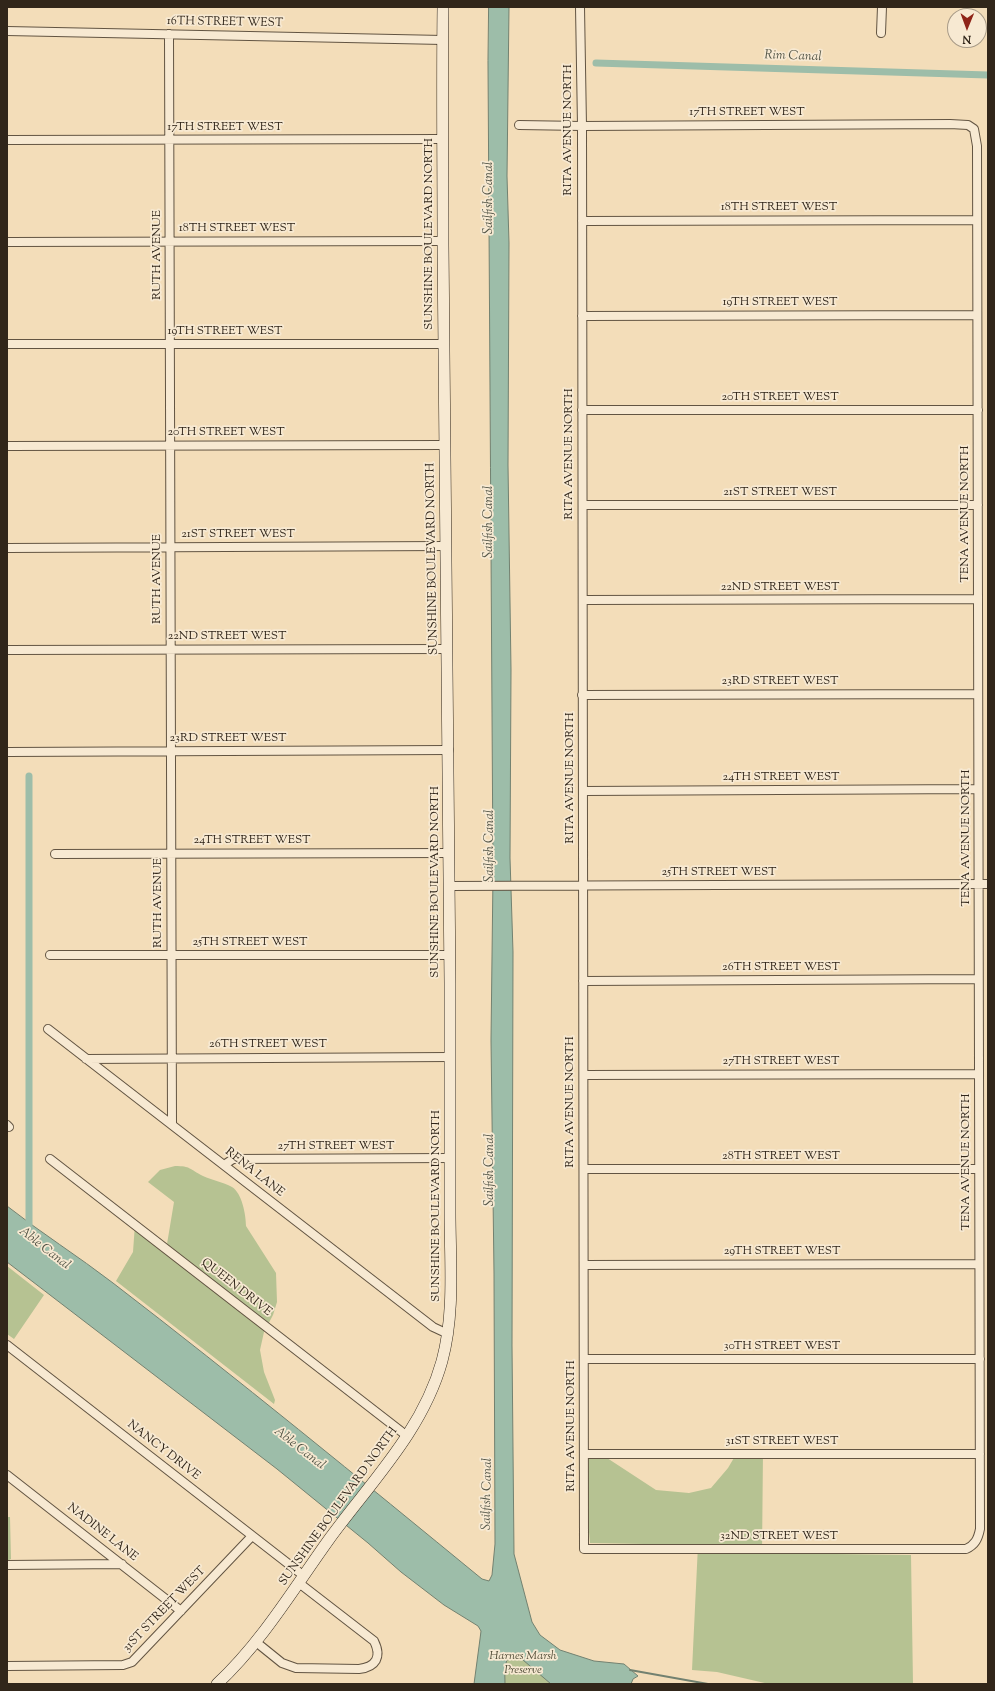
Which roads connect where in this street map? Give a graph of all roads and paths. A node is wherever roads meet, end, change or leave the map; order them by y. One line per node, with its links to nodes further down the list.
1 (443, 7): 7 (street, SUNSHINE BOULEVARD NORTH)
2 (580, 7): 9 (street, RITA AVENUE NORTH)
3 (882, 7): 6 (street)
4 (7, 31): 5 (street, 16TH STREET WEST)
5 (169, 34): 7 (street, 16TH STREET WEST); 13 (street, RUTH AVENUE)
6 (881, 34)
7 (443, 40): 11 (street, SUNSHINE BOULEVARD NORTH)
8 (519, 125): 9 (street, 17TH STREET WEST)
9 (582, 126): 10 (street, 17TH STREET WEST); 14 (street, RITA AVENUE NORTH)
10 (974, 129): 15 (street, TENA AVENUE NORTH)
11 (443, 139): 13 (street, 17TH STREET WEST); 16 (street, SUNSHINE BOULEVARD NORTH)
12 (7, 140): 13 (street, 17TH STREET WEST)
13 (169, 140): 18 (street, RUTH AVENUE)
14 (582, 220): 15 (street, 18TH STREET WEST); 20 (street, RITA AVENUE NORTH)
15 (977, 220): 19 (street, TENA AVENUE NORTH)
16 (443, 241): 18 (street, 18TH STREET WEST); 23 (street, SUNSHINE BOULEVARD NORTH)
17 (7, 242): 18 (street, 18TH STREET WEST)
18 (170, 242): 22 (street, RUTH AVENUE)
19 (977, 315): 20 (street, 19TH STREET WEST); 25 (street, TENA AVENUE NORTH)
20 (582, 316): 24 (street, RITA AVENUE NORTH)
21 (7, 344): 22 (street, 19TH STREET WEST)
22 (170, 344): 23 (street, 19TH STREET WEST); 28 (street, RUTH AVENUE)
23 (444, 344): 26 (street, SUNSHINE BOULEVARD NORTH)
24 (582, 410): 25 (street, 20TH STREET WEST); 29 (street, RITA AVENUE NORTH)
25 (978, 410): 30 (street, TENA AVENUE NORTH)
26 (444, 445): 28 (street, 20TH STREET WEST); 31 (street, SUNSHINE BOULEVARD NORTH)
27 (7, 446): 28 (street, 20TH STREET WEST)
28 (170, 446): 33 (street, RUTH AVENUE)
29 (582, 505): 30 (street, 21ST STREET WEST); 35 (street, RITA AVENUE NORTH)
30 (978, 505): 34 (street, TENA AVENUE NORTH)
31 (446, 546): 33 (street, 21ST STREET WEST); 36 (street, SUNSHINE BOULEVARD NORTH)
32 (7, 548): 33 (street, 21ST STREET WEST)
33 (170, 548): 38 (street, RUTH AVENUE)
34 (978, 599): 35 (street, 22ND STREET WEST); 39 (street, TENA AVENUE NORTH)
35 (582, 600): 40 (street, RITA AVENUE NORTH)
36 (447, 649): 38 (street, 22ND STREET WEST); 41 (street, SUNSHINE BOULEVARD NORTH)
37 (7, 650): 38 (street, 22ND STREET WEST)
38 (170, 650): 43 (street, RUTH AVENUE)
39 (978, 694): 40 (street, 23RD STREET WEST); 44 (street, TENA AVENUE NORTH)
40 (582, 695): 45 (street, RITA AVENUE NORTH)
41 (449, 750): 43 (street, 23RD STREET WEST); 46 (street, SUNSHINE BOULEVARD NORTH)
42 (7, 752): 43 (street, 23RD STREET WEST)
43 (171, 752): 48 (street, RUTH AVENUE)
44 (978, 789): 45 (street, 24TH STREET WEST); 49 (street, TENA AVENUE NORTH)
45 (583, 791): 51 (street, RITA AVENUE NORTH)
46 (449, 853): 48 (street, 24TH STREET WEST); 52 (street, SUNSHINE BOULEVARD NORTH)
47 (55, 854): 48 (street, 24TH STREET WEST)
48 (171, 854): 54 (street, RUTH AVENUE)
49 (979, 884): 50 (street, 25TH STREET WEST); 51 (street, 25TH STREET WEST); 56 (street, TENA AVENUE NORTH)
50 (988, 884)
51 (583, 885): 52 (street, 25TH STREET WEST); 57 (street, RITA AVENUE NORTH)
52 (449, 886): 55 (street, SUNSHINE BOULEVARD NORTH)
53 (50, 955): 54 (street, 25TH STREET WEST)
54 (172, 955): 55 (street, 25TH STREET WEST); 60 (street, RUTH AVENUE)
55 (450, 955): 59 (street, SUNSHINE BOULEVARD NORTH)
56 (978, 979): 57 (street, 26TH STREET WEST); 62 (street, TENA AVENUE NORTH)
57 (583, 981): 63 (street, RITA AVENUE NORTH)
58 (48, 1029): 61 (street, RENA LANE)
59 (450, 1057): 60 (street, 26TH STREET WEST); 65 (street, SUNSHINE BOULEVARD NORTH)
60 (172, 1058): 61 (street, 26TH STREET WEST); 64 (street, RUTH AVENUE)
61 (86, 1059): 64 (street, RENA LANE)
62 (978, 1074): 63 (street, 27TH STREET WEST); 68 (street, TENA AVENUE NORTH)
63 (584, 1075): 69 (street, RITA AVENUE NORTH)
64 (172, 1124): 67 (street, RENA LANE)
65 (450, 1158): 67 (street, 27TH STREET WEST); 72 (street, SUNSHINE BOULEVARD NORTH)
66 (50, 1159): 76 (street, QUEEN DRIVE)
67 (224, 1165): 72 (street, RENA LANE)
68 (979, 1168): 69 (street, 28TH STREET WEST); 70 (street, TENA AVENUE NORTH)
69 (584, 1170): 71 (street, RITA AVENUE NORTH)
70 (979, 1264): 71 (street, 29TH STREET WEST); 74 (street, TENA AVENUE NORTH)
71 (584, 1265): 75 (street, RITA AVENUE NORTH)
72 (448, 1334): 76 (street, SUNSHINE BOULEVARD NORTH)
73 (7, 1345): 80 (street, NANCY DRIVE)
74 (980, 1359): 75 (street, 30TH STREET WEST); 78 (street, TENA AVENUE NORTH)
75 (584, 1360): 77 (street, RITA AVENUE NORTH)
76 (407, 1436): 85 (street, SUNSHINE BOULEVARD NORTH)
77 (584, 1454): 78 (street, 31ST STREET WEST); 82 (street, RITA AVENUE NORTH)
78 (980, 1454): 81 (street, TENA AVENUE NORTH)
79 (7, 1475): 84 (street, NADINE LANE)
80 (252, 1536): 85 (street, NANCY DRIVE); 86 (street, 31ST STREET WEST)
81 (973, 1545): 82 (street, 32ND STREET WEST)
82 (584, 1549)
83 (7, 1564): 84 (street)
84 (122, 1564): 86 (street, NADINE LANE)
85 (301, 1579): 87 (street, SUNSHINE BOULEVARD NORTH); 87 (street, NANCY DRIVE)
86 (181, 1611): 88 (street, 31ST STREET WEST)
87 (256, 1642): 89 (street, SUNSHINE BOULEVARD NORTH)
88 (7, 1666)
89 (217, 1684)

